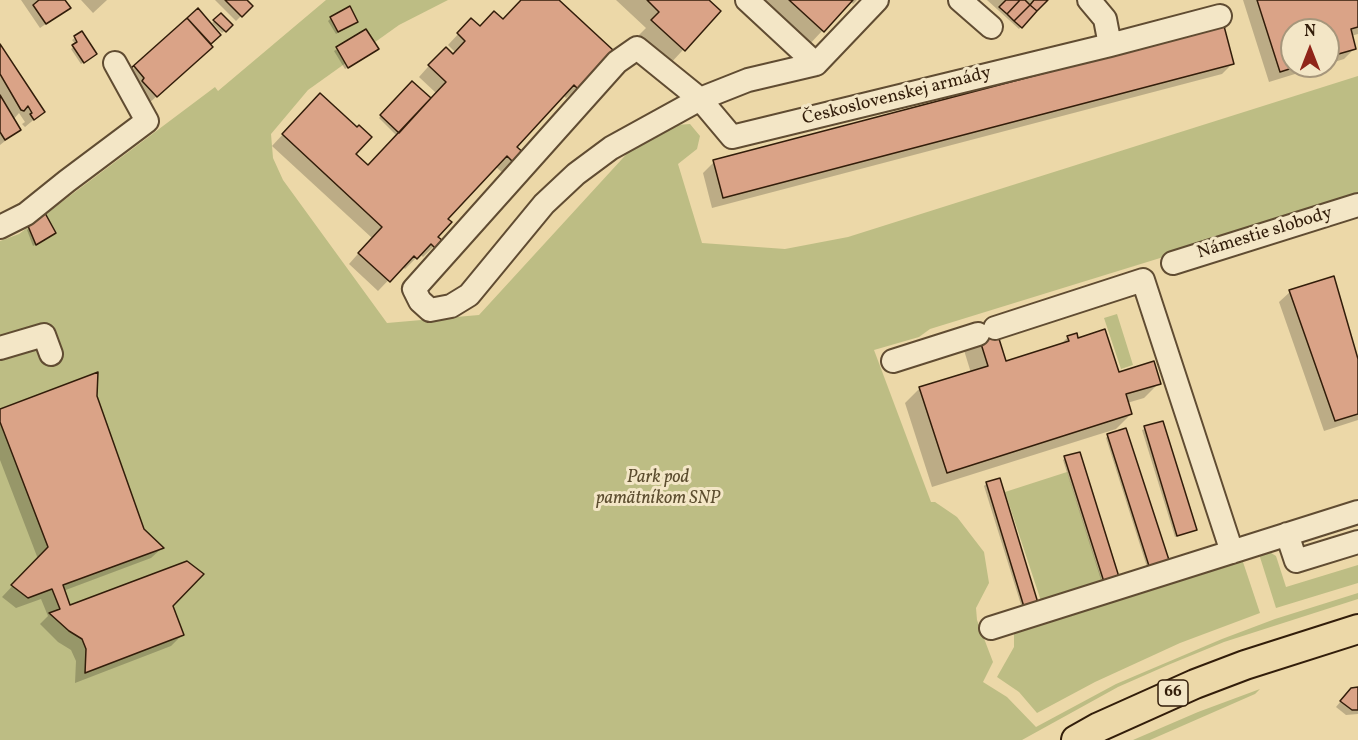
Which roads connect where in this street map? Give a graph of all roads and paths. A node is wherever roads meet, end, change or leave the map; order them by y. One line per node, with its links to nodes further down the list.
1 (747, 0): 9 (street)
2 (877, 0): 9 (street)
3 (960, 0): 6 (street)
4 (1089, 0): 7 (street)
5 (1220, 16): 7 (street, Československej armády)
6 (991, 27)
7 (1110, 45): 10 (street, Československej armády)
8 (115, 63): 12 (street)
9 (816, 64): 10 (street)
10 (700, 99): 10 (street)
11 (1358, 205): 13 (street, Námestie slobody)
12 (0, 227)
13 (1173, 263)
14 (0, 348): 15 (street)
15 (51, 354)
16 (893, 361): 20 (street)
17 (1358, 512): 18 (street)
18 (1287, 534): 19 (street); 20 (street)
19 (1358, 542)
20 (1232, 552): 21 (street)
21 (991, 628)
22 (1358, 629): 23 (main road, 66)
23 (1076, 740)

